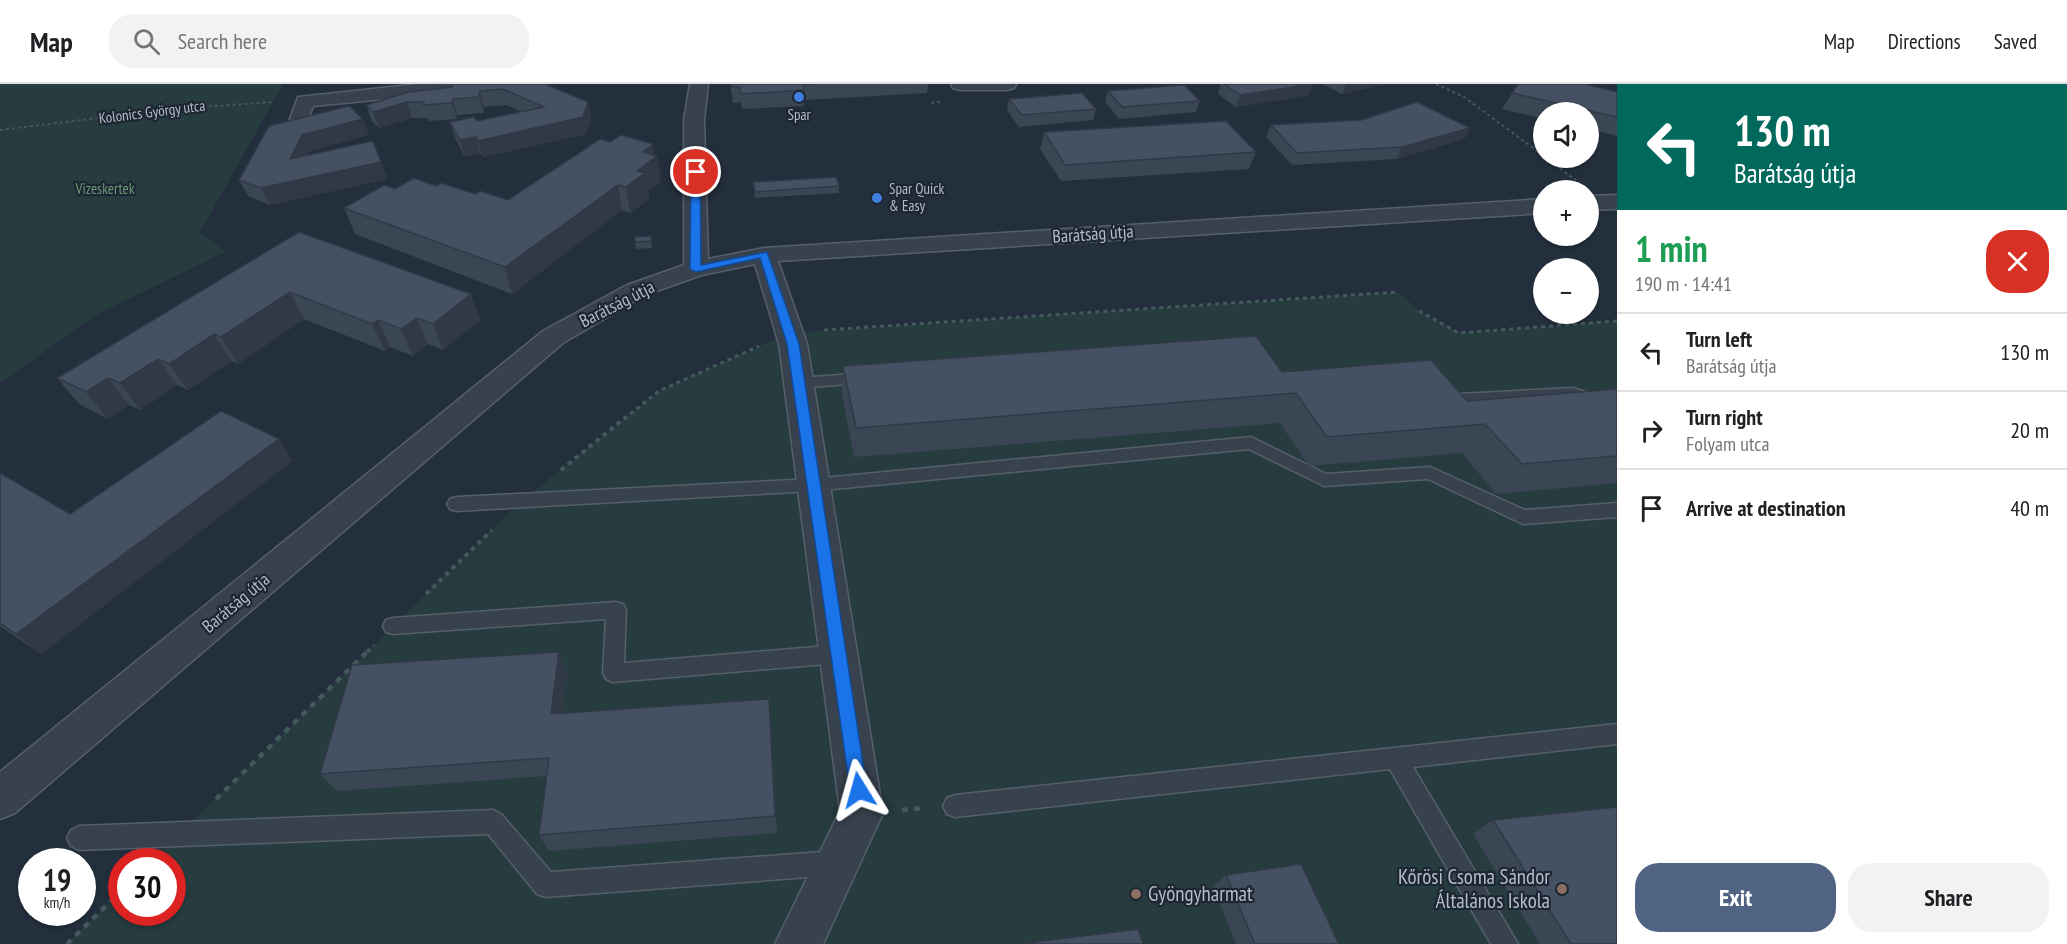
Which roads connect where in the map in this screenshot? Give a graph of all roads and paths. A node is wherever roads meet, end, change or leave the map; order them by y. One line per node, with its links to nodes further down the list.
1 (477, 84): 6 (street)
2 (699, 84): 14 (street)
3 (961, 84): 4 (street)
4 (1006, 84)
5 (1436, 84): 9 (path)
6 (305, 101): 7 (street); 8 (path, Kolonics György utca)
7 (297, 127)
8 (0, 130)
9 (1533, 148)
10 (1617, 202): 11 (street)
11 (1599, 203)
12 (1533, 207): 13 (street, Barátság útja)
13 (764, 255): 14 (street, Barátság útja); 18 (street)
14 (696, 269): 31 (street, Barátság útja)
15 (1398, 292): 18 (path)
16 (1419, 311): 17 (path)
17 (1617, 321)
18 (789, 333): 20 (street); 24 (path)
19 (881, 377): 20 (lane)
20 (799, 383): 23 (street)
21 (1429, 388): 22 (lane)
22 (1617, 408)
23 (813, 484): 24 (lane); 26 (lane); 28 (street)
24 (522, 501): 25 (lane); 27 (path)
25 (456, 504)
26 (1617, 510)
27 (393, 627): 28 (lane); 34 (path)
28 (838, 654): 33 (street)
29 (1617, 734): 30 (lane)
30 (1395, 757): 32 (lane); 40 (lane)
31 (0, 799)
32 (955, 806): 33 (path)
33 (862, 813): 36 (street)
34 (179, 835): 35 (lane); 36 (lane)
35 (79, 838)
36 (838, 863): 39 (street)
37 (108, 904): 38 (path)
38 (67, 944)
39 (799, 944)
40 (1505, 944)

